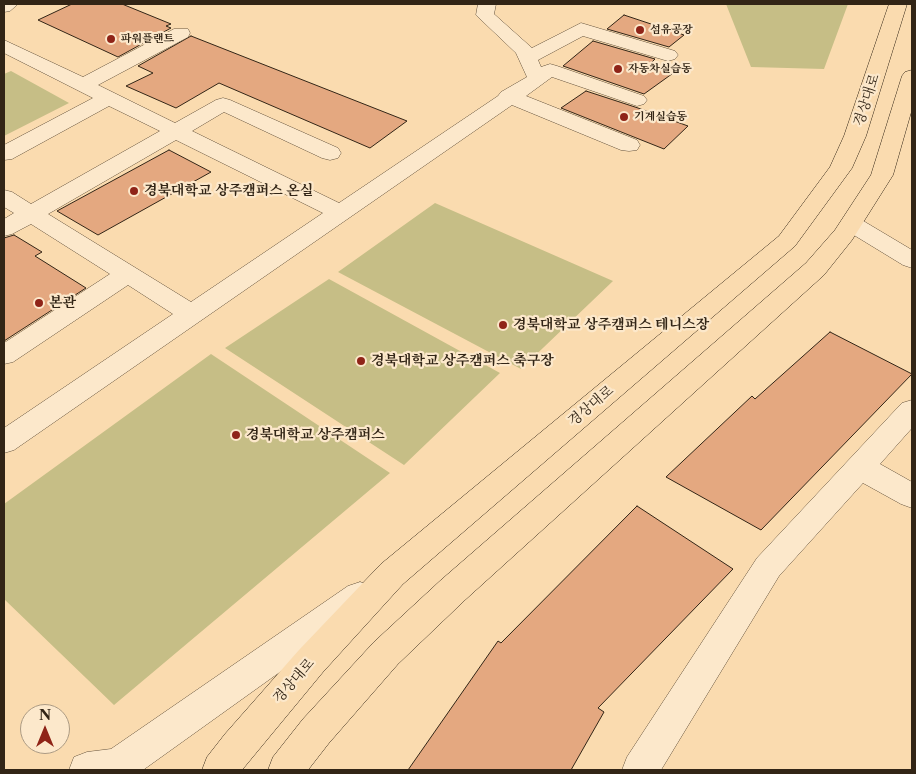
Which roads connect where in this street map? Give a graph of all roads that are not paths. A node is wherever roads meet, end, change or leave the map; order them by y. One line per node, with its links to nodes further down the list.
1 (9, 4): 4 (street)
2 (487, 4): 8 (street)
3 (898, 4): 31 (main road, 경상대로)
4 (4, 7)
5 (181, 33): 10 (street)
6 (8, 52): 10 (street)
7 (668, 55): 8 (street)
8 (532, 68): 11 (street); 13 (street)
9 (912, 76): 21 (main road)
10 (83, 85): 12 (street)
11 (508, 96): 15 (street); 19 (street)
12 (109, 98): 14 (street); 17 (street)
13 (638, 100)
14 (177, 131): 16 (street); 19 (street); 20 (street)
15 (629, 145)
16 (330, 153)
17 (4, 154)
18 (4, 197): 20 (street)
19 (339, 212): 25 (street)
20 (31, 214): 22 (street); 24 (street)
21 (852, 224): 23 (street); 34 (main road)
22 (4, 229)
23 (912, 260)
24 (128, 274): 25 (street); 26 (street)
25 (191, 313): 28 (street)
26 (4, 355)
27 (912, 410): 29 (street)
28 (4, 442)
29 (859, 467): 30 (street); 35 (street)
30 (912, 496)
31 (392, 574): 32 (street); 33 (main road, 경상대로)
32 (87, 770)
33 (220, 770)
34 (286, 770)
35 (640, 770)

